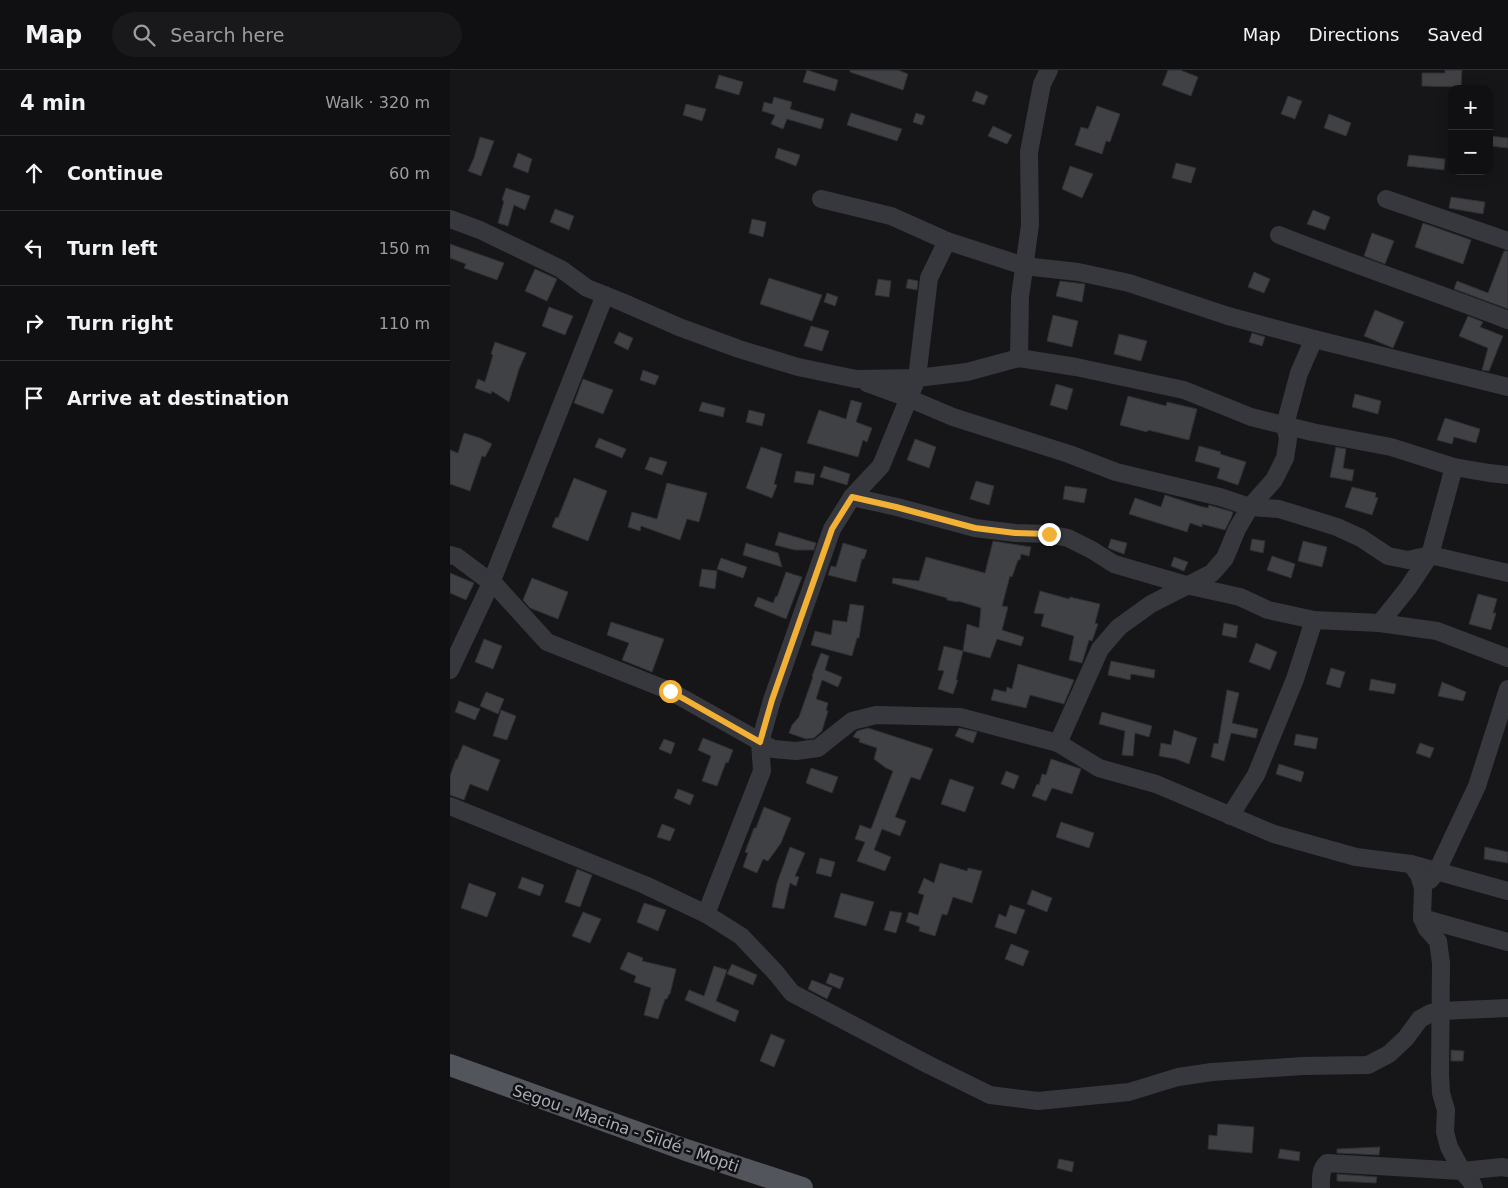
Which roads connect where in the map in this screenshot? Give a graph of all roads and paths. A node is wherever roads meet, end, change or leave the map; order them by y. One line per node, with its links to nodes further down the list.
1 (1049, 70): 8 (street)
2 (821, 199): 6 (street)
3 (1386, 199): 7 (street)
4 (450, 219): 9 (street)
5 (1280, 235): 10 (street)
6 (947, 241): 8 (street); 14 (street)
7 (1508, 241)
8 (1024, 266): 11 (street); 12 (street)
9 (605, 295): 13 (street); 25 (street)
10 (1508, 320)
11 (1314, 339): 15 (street); 17 (street)
12 (1019, 358): 14 (street); 17 (street)
13 (856, 378): 14 (street); 16 (street)
14 (916, 378): 16 (street)
15 (1508, 387)
16 (908, 398): 20 (street); 21 (street)
17 (1285, 425): 18 (street); 21 (street)
18 (1454, 467): 19 (street); 23 (street)
19 (1508, 475)
20 (852, 497): 26 (street); 32 (street)
21 (1250, 507): 23 (street); 26 (street)
22 (450, 555): 25 (street)
23 (1430, 555): 24 (street); 28 (street)
24 (1508, 573)
25 (491, 583): 30 (street); 32 (street)
26 (1186, 585): 27 (street); 33 (street)
27 (1314, 620): 28 (street); 35 (street)
28 (1380, 623): 29 (street)
29 (1508, 658)
30 (450, 670)
31 (1508, 689): 37 (street)
32 (760, 742): 33 (street); 40 (street)
33 (1058, 744): 35 (street)
34 (450, 806): 40 (street)
35 (1230, 816): 36 (street)
36 (1411, 864): 37 (street); 38 (street)
37 (1437, 871): 38 (street); 39 (street)
38 (1423, 888): 41 (street)
39 (1508, 891)
40 (706, 914): 44 (street)
41 (1422, 918): 42 (street); 44 (street)
42 (1508, 942)
43 (1508, 1008): 44 (street)
44 (1441, 1010): 47 (street)
45 (450, 1065): 48 (main road, Segou - Macina - Sildé - Mopti)
46 (1508, 1168): 47 (street)
47 (1462, 1171): 49 (street); 50 (street)
48 (802, 1188)
49 (1320, 1188)
50 (1474, 1188)

